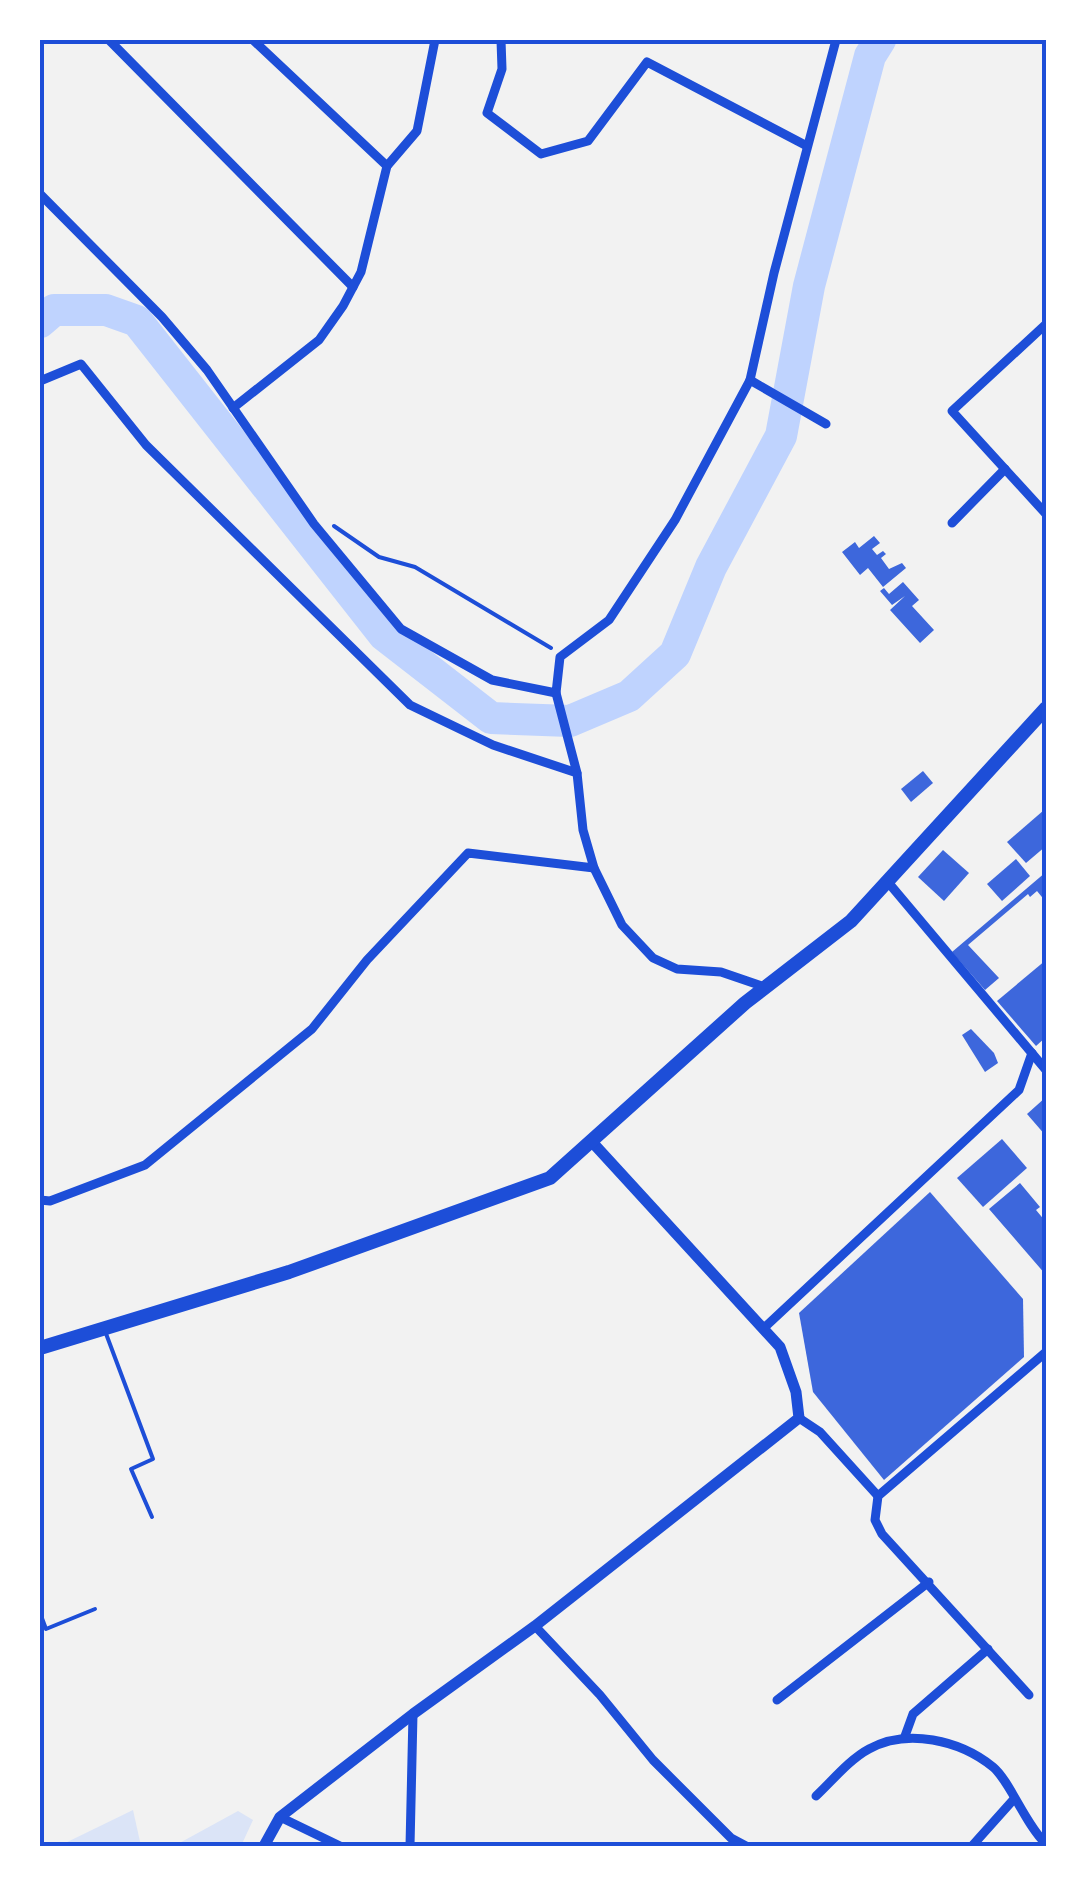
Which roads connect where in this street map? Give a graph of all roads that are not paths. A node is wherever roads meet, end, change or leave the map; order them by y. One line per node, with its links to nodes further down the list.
1 (110, 40): 9 (street)
2 (253, 40): 7 (street)
3 (436, 40): 7 (street)
4 (501, 40): 6 (street)
5 (836, 40): 6 (street)
6 (808, 146): 12 (street)
7 (387, 166): 9 (street)
8 (40, 194): 13 (street)
9 (353, 287): 13 (street)
10 (1045, 325): 15 (street)
11 (40, 381): 20 (street)
12 (751, 381): 14 (street); 18 (street)
13 (234, 408): 18 (street)
14 (826, 424)
15 (1005, 469): 16 (street); 17 (street)
16 (1046, 514)
17 (952, 522)
18 (556, 694): 20 (street)
19 (1046, 708): 22 (main road)
20 (577, 772): 21 (street)
21 (594, 868): 23 (street); 27 (street)
22 (887, 881): 23 (main road); 24 (street)
23 (766, 987): 26 (main road)
24 (1032, 1053): 25 (street); 29 (street)
25 (1046, 1070)
26 (593, 1142): 28 (main road); 29 (street)
27 (40, 1200)
28 (104, 1327): 30 (main road); 34 (lane)
29 (764, 1327): 32 (street)
30 (40, 1348)
31 (1046, 1352): 33 (street)
32 (799, 1418): 33 (street); 38 (street)
33 (878, 1496): 35 (street)
34 (152, 1517)
35 (928, 1582): 40 (street); 42 (street)
36 (95, 1609): 39 (lane)
37 (40, 1613): 39 (lane)
38 (536, 1626): 43 (street); 52 (street)
39 (43, 1630)
40 (988, 1649): 41 (street); 44 (street)
41 (1029, 1696)
42 (777, 1700)
43 (413, 1714): 47 (street); 51 (street)
44 (905, 1736): 45 (street); 46 (street)
45 (816, 1796)
46 (1014, 1799): 48 (street); 53 (street)
47 (280, 1818): 49 (street); 50 (street)
48 (1046, 1844)
49 (264, 1846)
50 (340, 1846)
51 (410, 1846)
52 (746, 1846)
53 (972, 1846)

